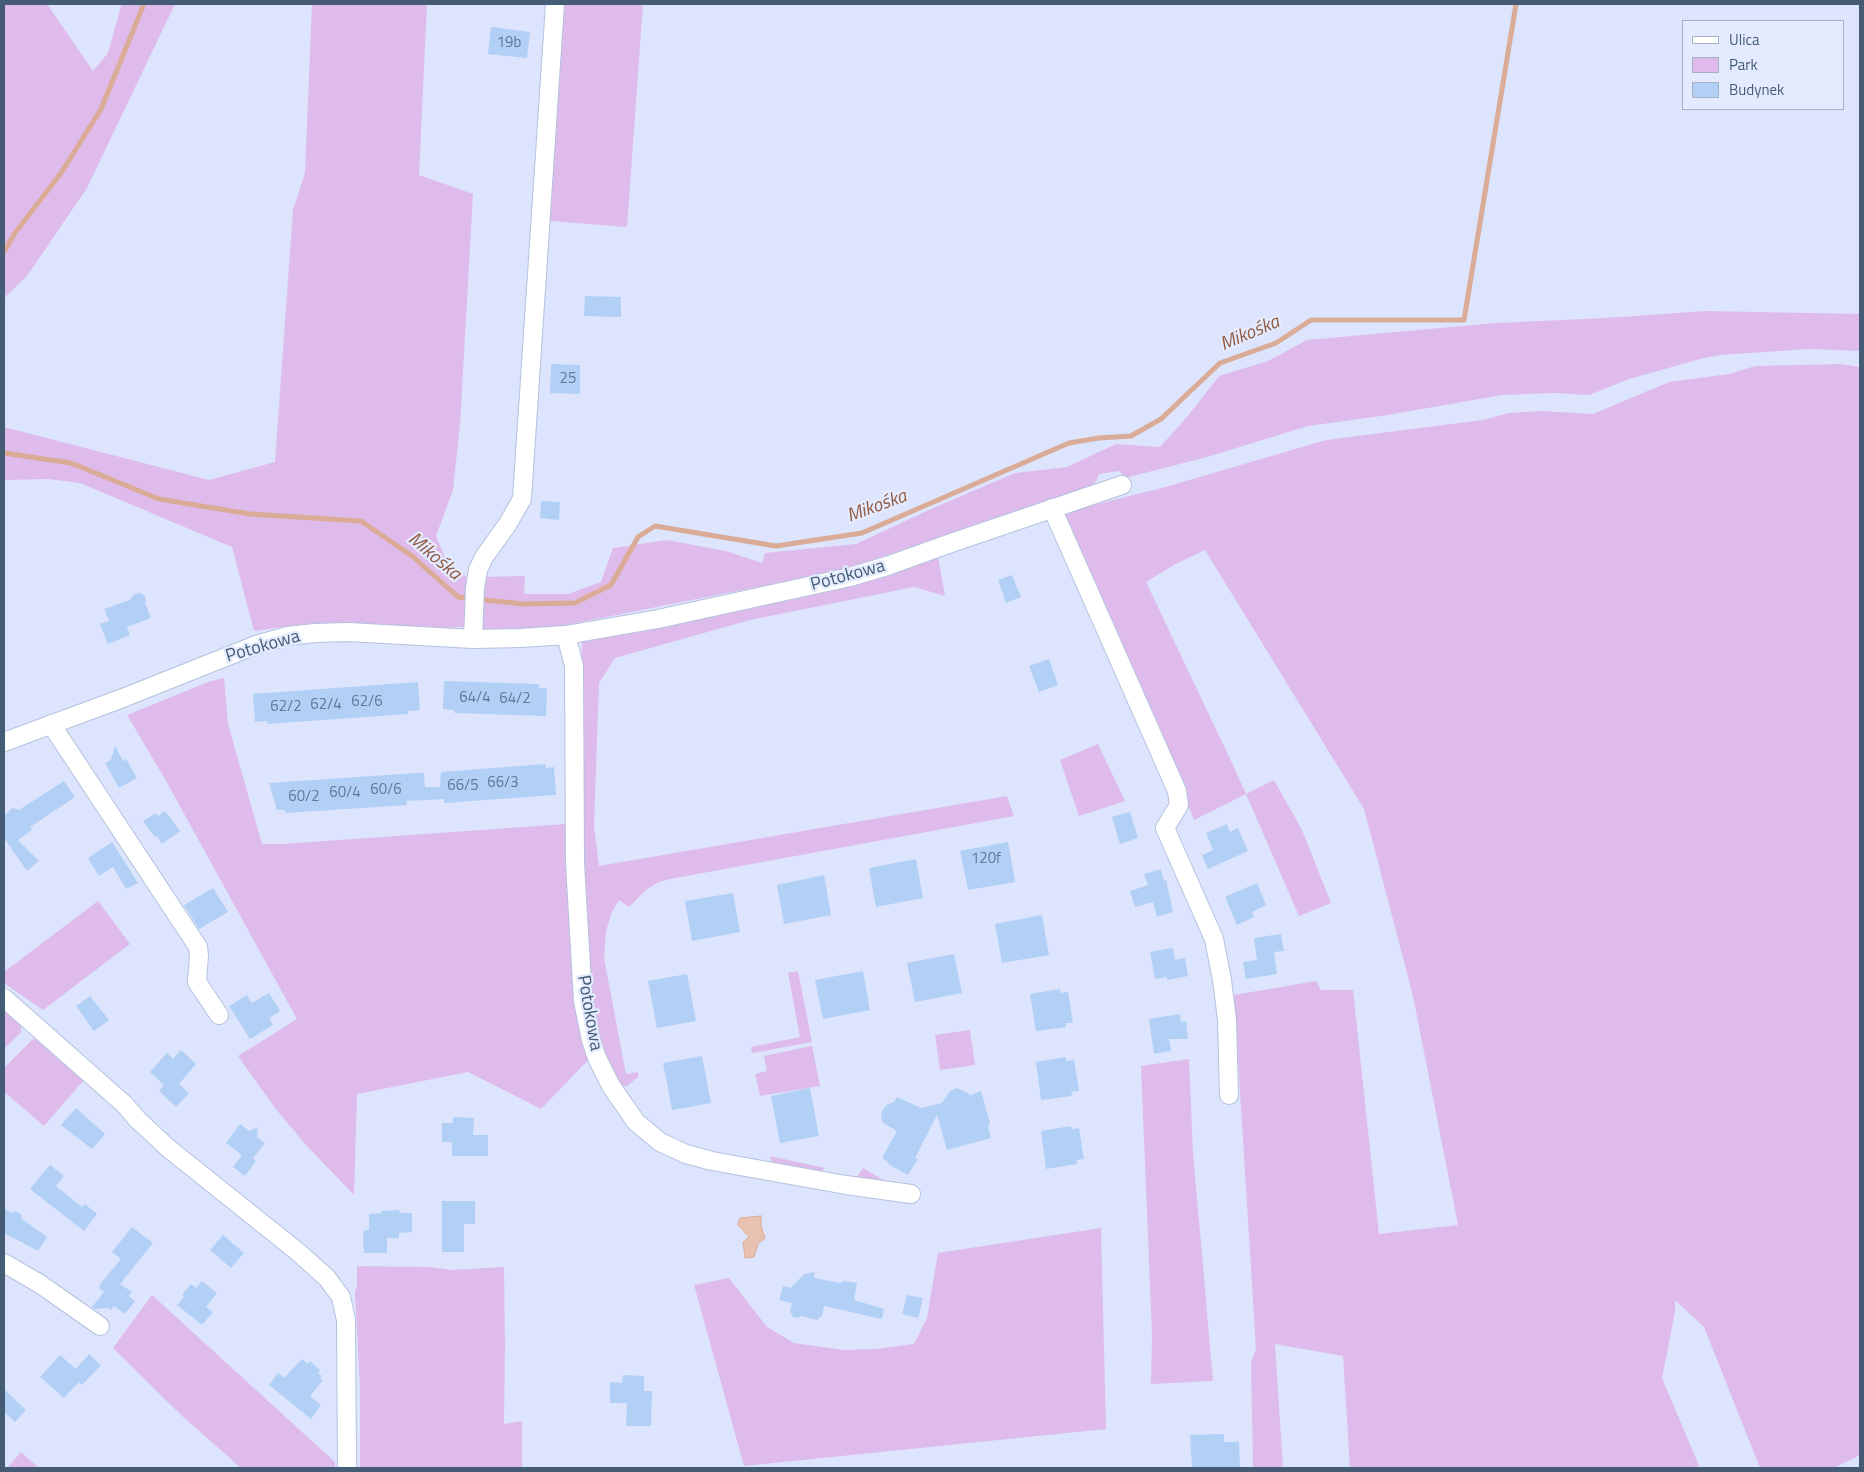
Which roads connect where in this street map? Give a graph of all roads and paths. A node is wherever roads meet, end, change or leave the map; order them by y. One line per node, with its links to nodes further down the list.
1 (555, 4): 5 (street)
2 (1122, 485): 3 (street, Potokowa)
3 (1052, 508): 4 (street, Potokowa); 10 (street)
4 (566, 634): 5 (street, Potokowa); 11 (street, Potokowa)
5 (473, 639): 6 (street, Potokowa)
6 (51, 724): 7 (street, Potokowa); 9 (street)
7 (4, 742)
8 (4, 998): 14 (street)
9 (219, 1016)
10 (1229, 1095)
11 (911, 1194)
12 (4, 1263): 13 (street)
13 (100, 1326)
14 (348, 1468)

